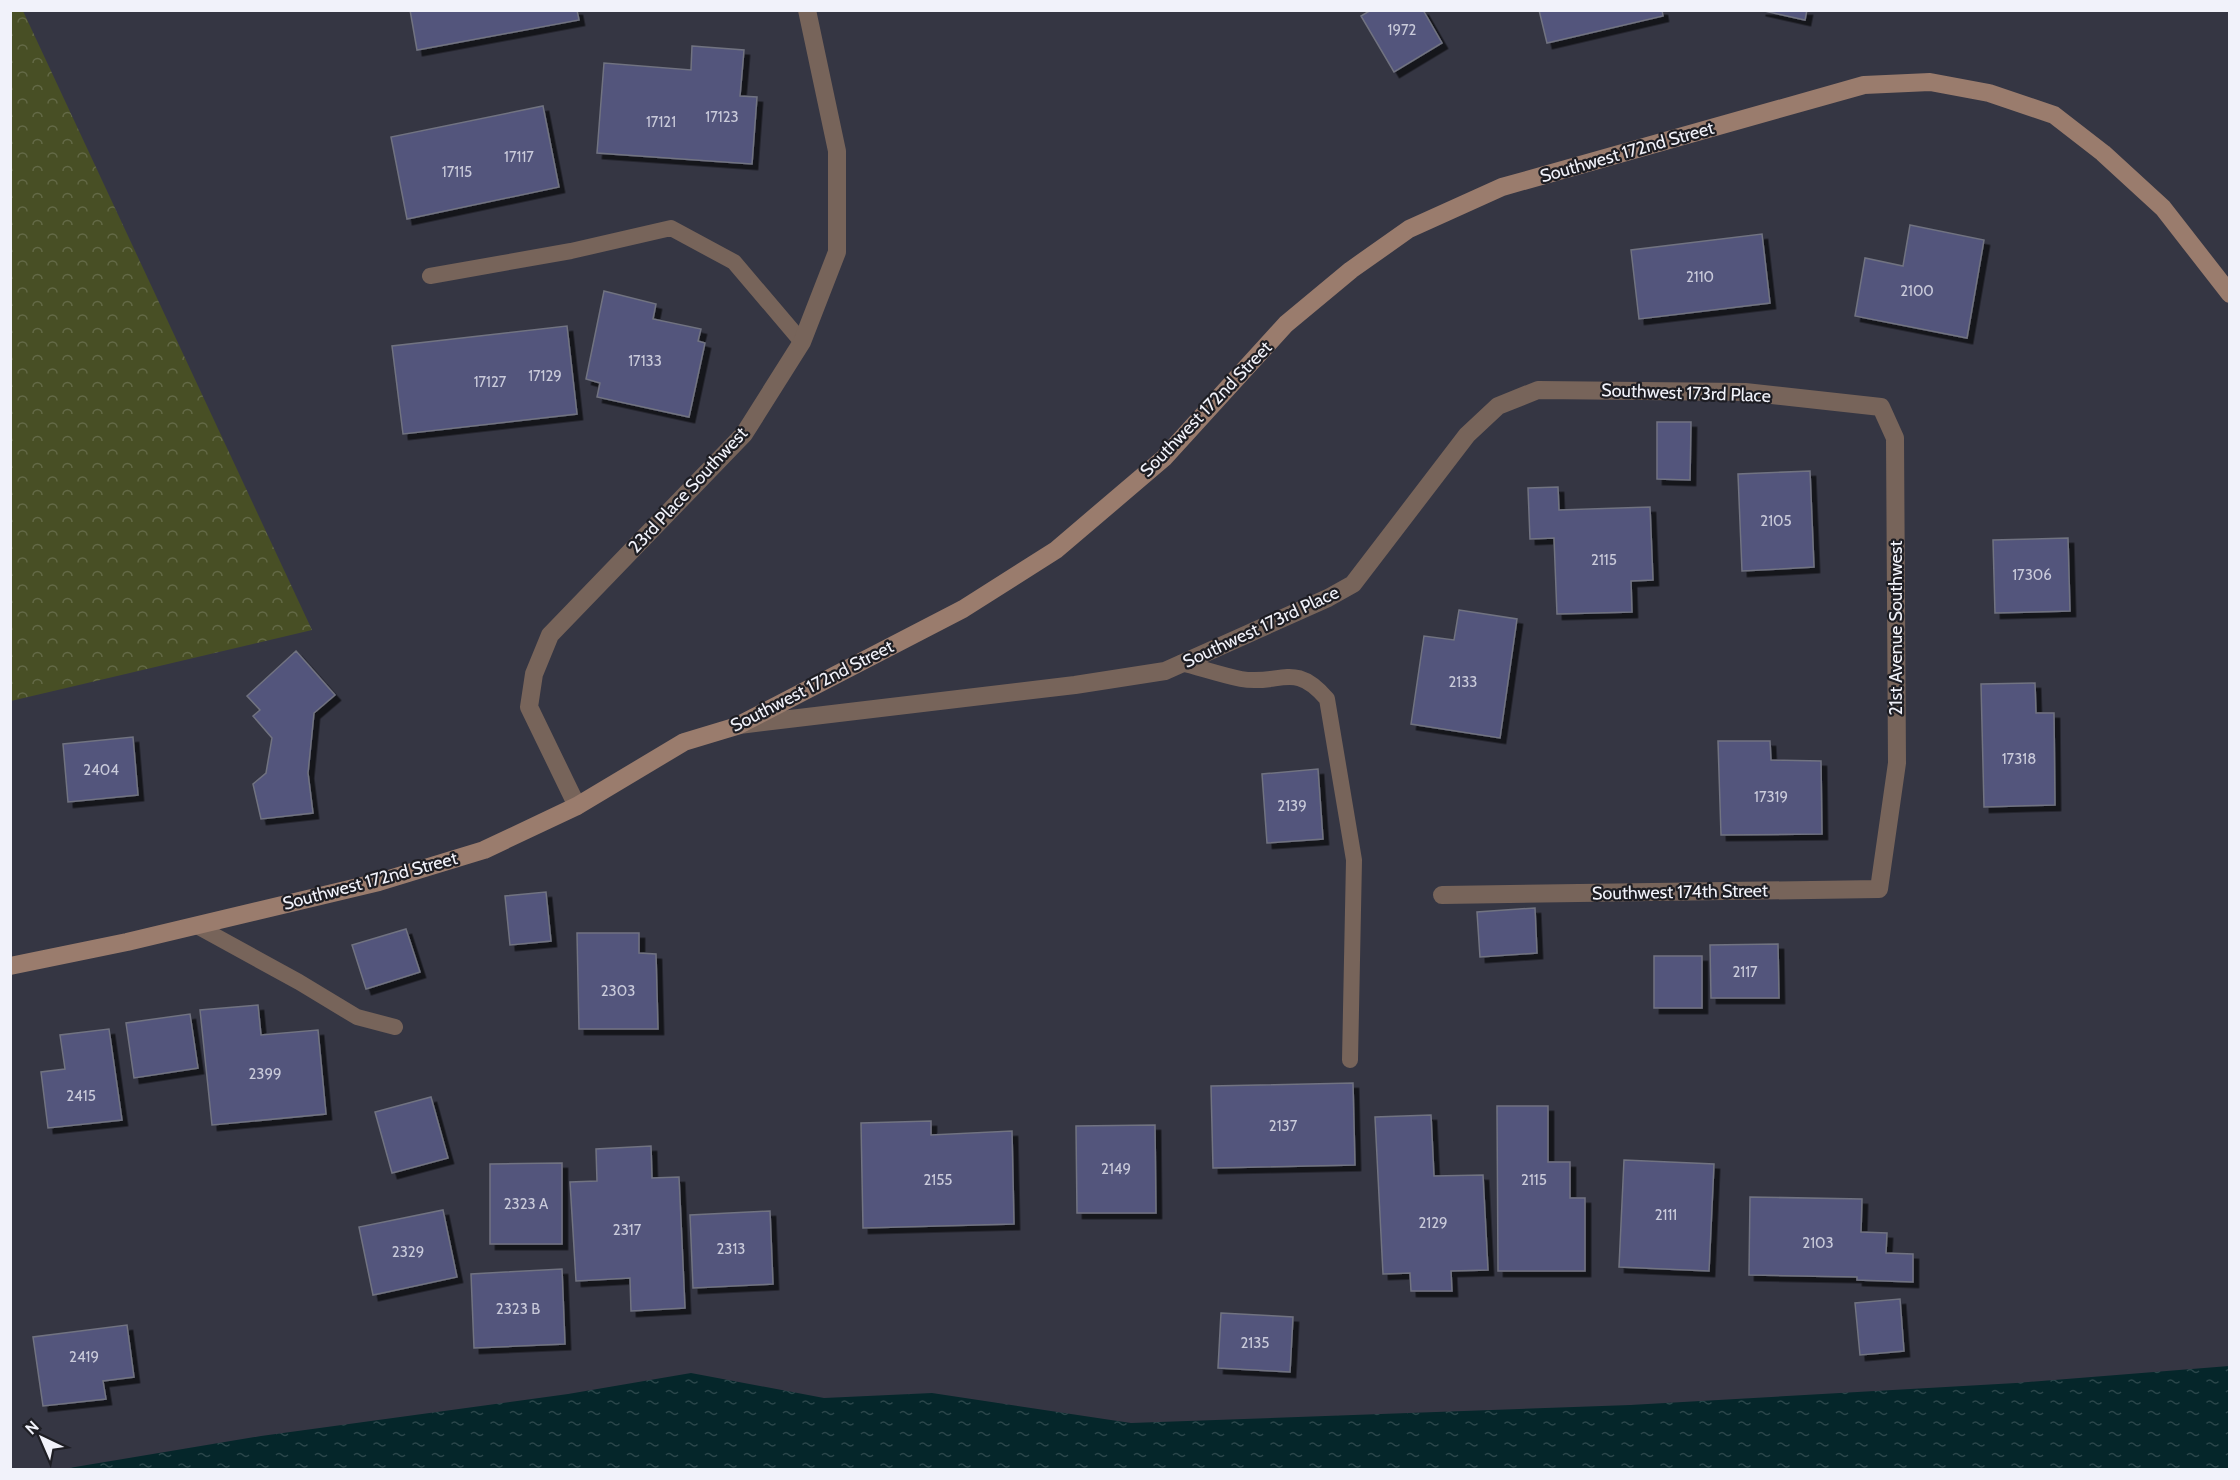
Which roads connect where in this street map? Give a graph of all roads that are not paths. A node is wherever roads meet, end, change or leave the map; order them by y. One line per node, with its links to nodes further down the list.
1 (807, 10): 4 (street, 23rd Place Southwest)
2 (430, 276): 4 (lane)
3 (2229, 294): 7 (street, Southwest 172nd Street)
4 (802, 342): 8 (street, 23rd Place Southwest)
5 (1881, 407): 6 (street, Southwest 173rd Place); 9 (street, 21st Avenue Southwest)
6 (1181, 663): 7 (street, Southwest 173rd Place); 14 (lane)
7 (737, 726): 8 (street, Southwest 172nd Street)
8 (577, 806): 11 (street, Southwest 172nd Street)
9 (1885, 851): 10 (street, Southwest 174th Street)
10 (1442, 895)
11 (197, 926): 12 (street, Southwest 172nd Street); 13 (lane)
12 (10, 966)
13 (395, 1027)
14 (1350, 1060)

